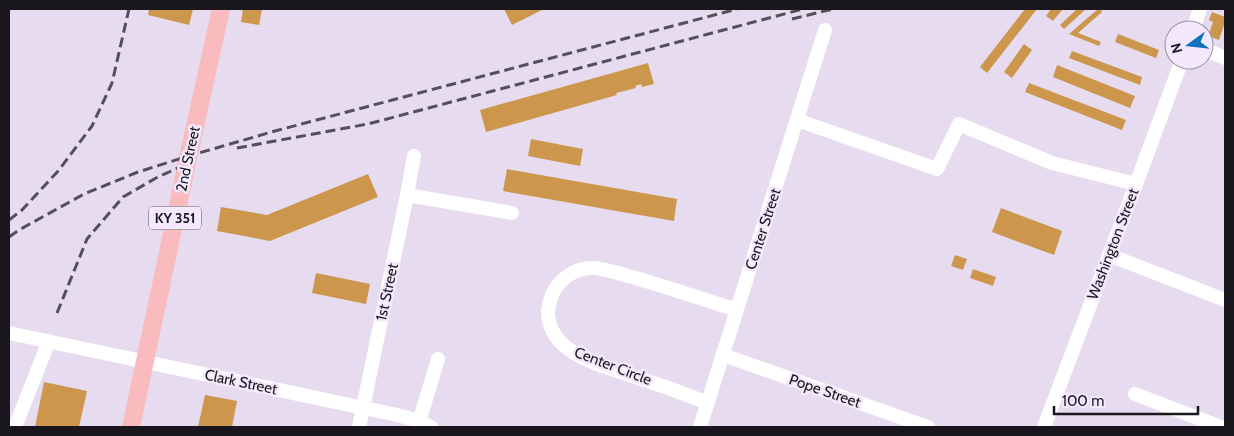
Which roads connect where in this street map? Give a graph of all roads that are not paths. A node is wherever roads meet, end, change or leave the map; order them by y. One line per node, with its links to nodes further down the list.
1 (221, 9): 21 (main road, 2nd Street / KY 351)
2 (825, 30): 4 (street, Center Street)
3 (1178, 70): 6 (street, Washington Street)
4 (797, 120): 6 (street); 11 (street, Center Street)
5 (414, 156): 7 (street, 1st Street)
6 (1136, 184): 9 (street, Washington Street)
7 (407, 194): 8 (street); 18 (street, 1st Street)
8 (512, 213)
9 (1109, 255): 10 (street); 25 (street, Washington Street)
10 (1225, 300)
11 (737, 310): 14 (street, Center Street); 17 (street, Center Circle)
12 (9, 333): 13 (street, Clark Street)
13 (49, 341): 18 (street, Clark Street); 20 (street)
14 (723, 355): 17 (street, Center Street); 24 (street, Pope Street)
15 (438, 359): 19 (street)
16 (1135, 394): 26 (street)
17 (708, 403): 23 (street, Center Street)
18 (363, 407): 19 (street, Clark Street); 22 (street, 1st Street)
19 (425, 425)
20 (15, 427)
21 (132, 427)
22 (359, 427)
23 (700, 427)
24 (928, 427)
25 (1044, 427)
26 (1221, 427)

